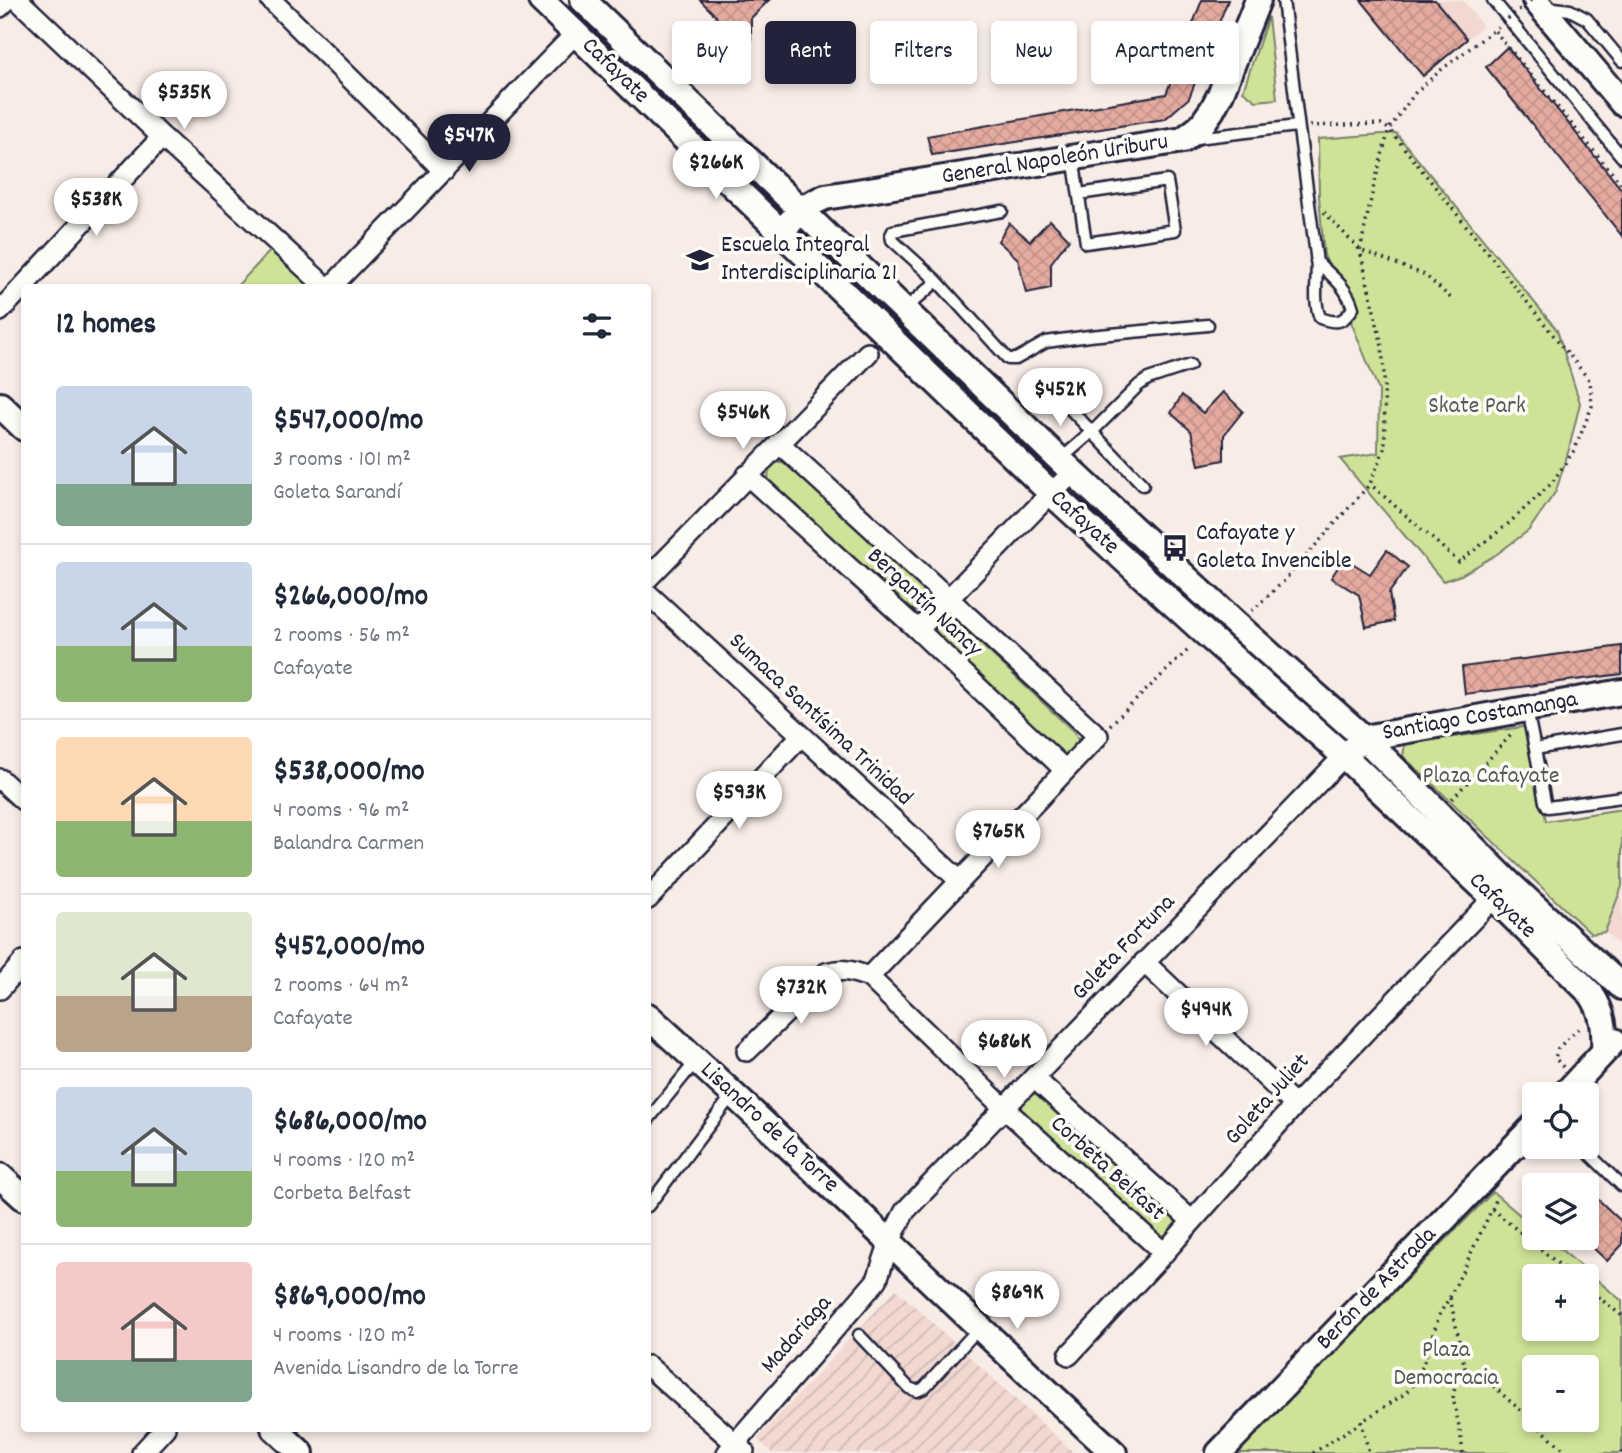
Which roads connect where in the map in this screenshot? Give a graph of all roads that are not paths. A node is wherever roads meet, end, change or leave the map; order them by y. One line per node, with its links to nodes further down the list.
1 (7, 0): 10 (street)
2 (18, 0): 15 (street)
3 (541, 0): 11 (street, Cafayate)
4 (583, 0): 21 (street, Cafayate)
5 (1258, 0): 16 (street, General Napoleón Uriburu)
6 (1283, 0): 14 (lane)
7 (1493, 0): 18 (lane)
8 (276, 1): 19 (street)
9 (1535, 2): 12 (lane); 13 (street)
10 (0, 7)
11 (576, 33): 19 (street); 23 (street, Cafayate)
12 (1622, 61)
13 (1622, 103)
14 (1297, 126): 16 (lane); 24 (lane)
15 (162, 137): 26 (street); 27 (street)
16 (1183, 139): 17 (street, General Napoleón Uriburu)
17 (1073, 157): 20 (lane); 21 (street, General Napoleón Uriburu)
18 (1622, 157)
19 (444, 171): 28 (street)
20 (1079, 194): 20 (lane)
21 (800, 211): 23 (street, General Napoleón Uriburu); 30 (street, Cafayate)
22 (1002, 211): 25 (lane)
23 (780, 232): 43 (street, Cafayate)
24 (1317, 261): 24 (lane)
25 (937, 281): 30 (lane); 32 (lane)
26 (25, 284)
27 (323, 284)
28 (334, 284)
29 (21, 288): 31 (street)
30 (904, 310): 40 (street, Cafayate)
31 (0, 311)
32 (1208, 325)
33 (868, 354): 39 (street)
34 (1190, 365): 38 (lane)
35 (1047, 385): 38 (lane)
36 (0, 405): 37 (street)
37 (21, 425)
38 (1092, 432): 40 (lane); 42 (lane)
39 (779, 443): 41 (street); 46 (street, Bergantín Nancy)
40 (1067, 466): 43 (street); 52 (street, Cafayate)
41 (747, 475): 44 (street); 47 (street, Bergantín Nancy)
42 (1143, 485)
43 (1051, 493): 46 (street); 54 (street, Cafayate)
44 (651, 575)
45 (651, 597): 51 (street, Sumaca Santísima Trinidad)
46 (950, 599): 47 (street); 55 (street, Bergantín Nancy)
47 (918, 630): 55 (street, Bergantín Nancy)
48 (1622, 692): 49 (street, Santiago Costamanga)
49 (1520, 711): 52 (street, Santiago Costamanga); 53 (lane)
50 (1622, 734): 53 (lane)
51 (801, 736): 59 (street, Sumaca Santísima Trinidad); 61 (street)
52 (1364, 738): 54 (street, Santiago Costamanga); 60 (street, Cafayate)
53 (1535, 749): 57 (lane)
54 (1344, 756): 60 (street, Cafayate); 62 (street, Goleta Fortuna)
55 (1065, 770): 59 (street)
56 (0, 779): 58 (street)
57 (1622, 797)
58 (21, 799)
59 (960, 881): 64 (street)
60 (1501, 890): 65 (street, Cafayate); 70 (street, Cafayate); 75 (street, Goleta Juliet)
61 (651, 896)
62 (1144, 961): 72 (street, Goleta Fortuna); 75 (street)
63 (21, 964): 66 (street)
64 (869, 977): 69 (street); 76 (street, Corbeta Belfast)
65 (1620, 985)
66 (0, 989)
67 (651, 1019): 71 (street, Lisandro de la Torre)
68 (1622, 1032): 70 (street)
69 (747, 1051)
70 (1604, 1052): 73 (street)
71 (697, 1060): 74 (street, Lisandro de la Torre); 77 (lane)
72 (1034, 1078): 76 (street, Goleta Fortuna); 84 (street, Corbeta Belfast)
73 (1576, 1082)
74 (733, 1094): 83 (lane); 85 (street, Lisandro de la Torre)
75 (1295, 1105): 84 (street, Goleta Juliet)
76 (1005, 1109): 85 (street, Goleta Fortuna); 86 (street, Corbeta Belfast)
77 (651, 1116)
78 (1522, 1138): 97 (street, Berón de Astrada)
79 (1594, 1159): 81 (lane)
80 (0, 1175): 82 (street)
81 (1622, 1186)
82 (21, 1195)
83 (651, 1202)
84 (1192, 1221): 86 (street, Goleta Juliet)
85 (890, 1241): 87 (street, Lisandro de la Torre); 93 (street, Madariaga)
86 (1164, 1253): 89 (street, Goleta Juliet)
87 (979, 1327): 88 (lane); 96 (street, Lisandro de la Torre)
88 (859, 1335)
89 (1069, 1355)
90 (651, 1369): 93 (street)
91 (161, 1432): 94 (street)
92 (278, 1432): 95 (street)
93 (736, 1450)
94 (142, 1453)
95 (301, 1453)
96 (1114, 1453)
97 (1219, 1453)

